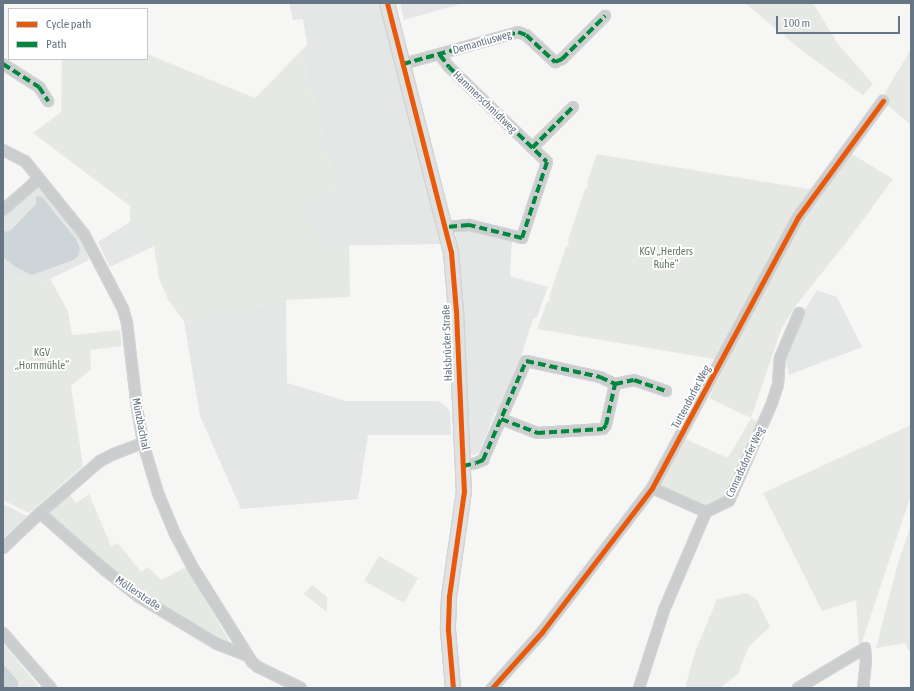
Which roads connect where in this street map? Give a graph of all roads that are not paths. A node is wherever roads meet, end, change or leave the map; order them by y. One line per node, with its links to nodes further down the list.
1 (387, 3): 5 (main road, Halsbrücker Straße)
2 (605, 16): 3 (street, Demantiusweg)
3 (440, 55): 5 (street, Demantiusweg); 9 (street, Hammerschmidtweg)
4 (3, 64): 6 (street)
5 (403, 64): 13 (main road, Halsbrücker Straße)
6 (48, 101)
7 (883, 101): 20 (street, Tuttendorfer Weg)
8 (573, 107): 9 (street)
9 (532, 148): 13 (street, Hammerschmidtweg)
10 (3, 150): 11 (street, Münzbachtal)
11 (38, 177): 12 (street); 18 (street, Münzbachtal)
12 (3, 210)
13 (446, 228): 19 (main road, Halsbrücker Straße)
14 (799, 313): 21 (street, Conradsdorfer Weg)
15 (616, 384): 16 (street); 17 (street); 17 (street)
16 (666, 391)
17 (501, 419): 19 (street)
18 (143, 443): 22 (street); 25 (street, Münzbachtal)
19 (463, 466): 28 (main road, Halsbrücker Straße)
20 (652, 488): 21 (street); 29 (street, Tuttendorfer Weg)
21 (706, 512): 30 (street)
22 (40, 513): 23 (street); 25 (street, Möllerstraße)
23 (3, 548)
24 (3, 633): 26 (street)
25 (248, 656): 27 (street, Münzbachtal)
26 (52, 688)
27 (301, 688)
28 (453, 688)
29 (492, 688)
30 (639, 688)
31 (798, 688): 32 (street)
32 (863, 688)

